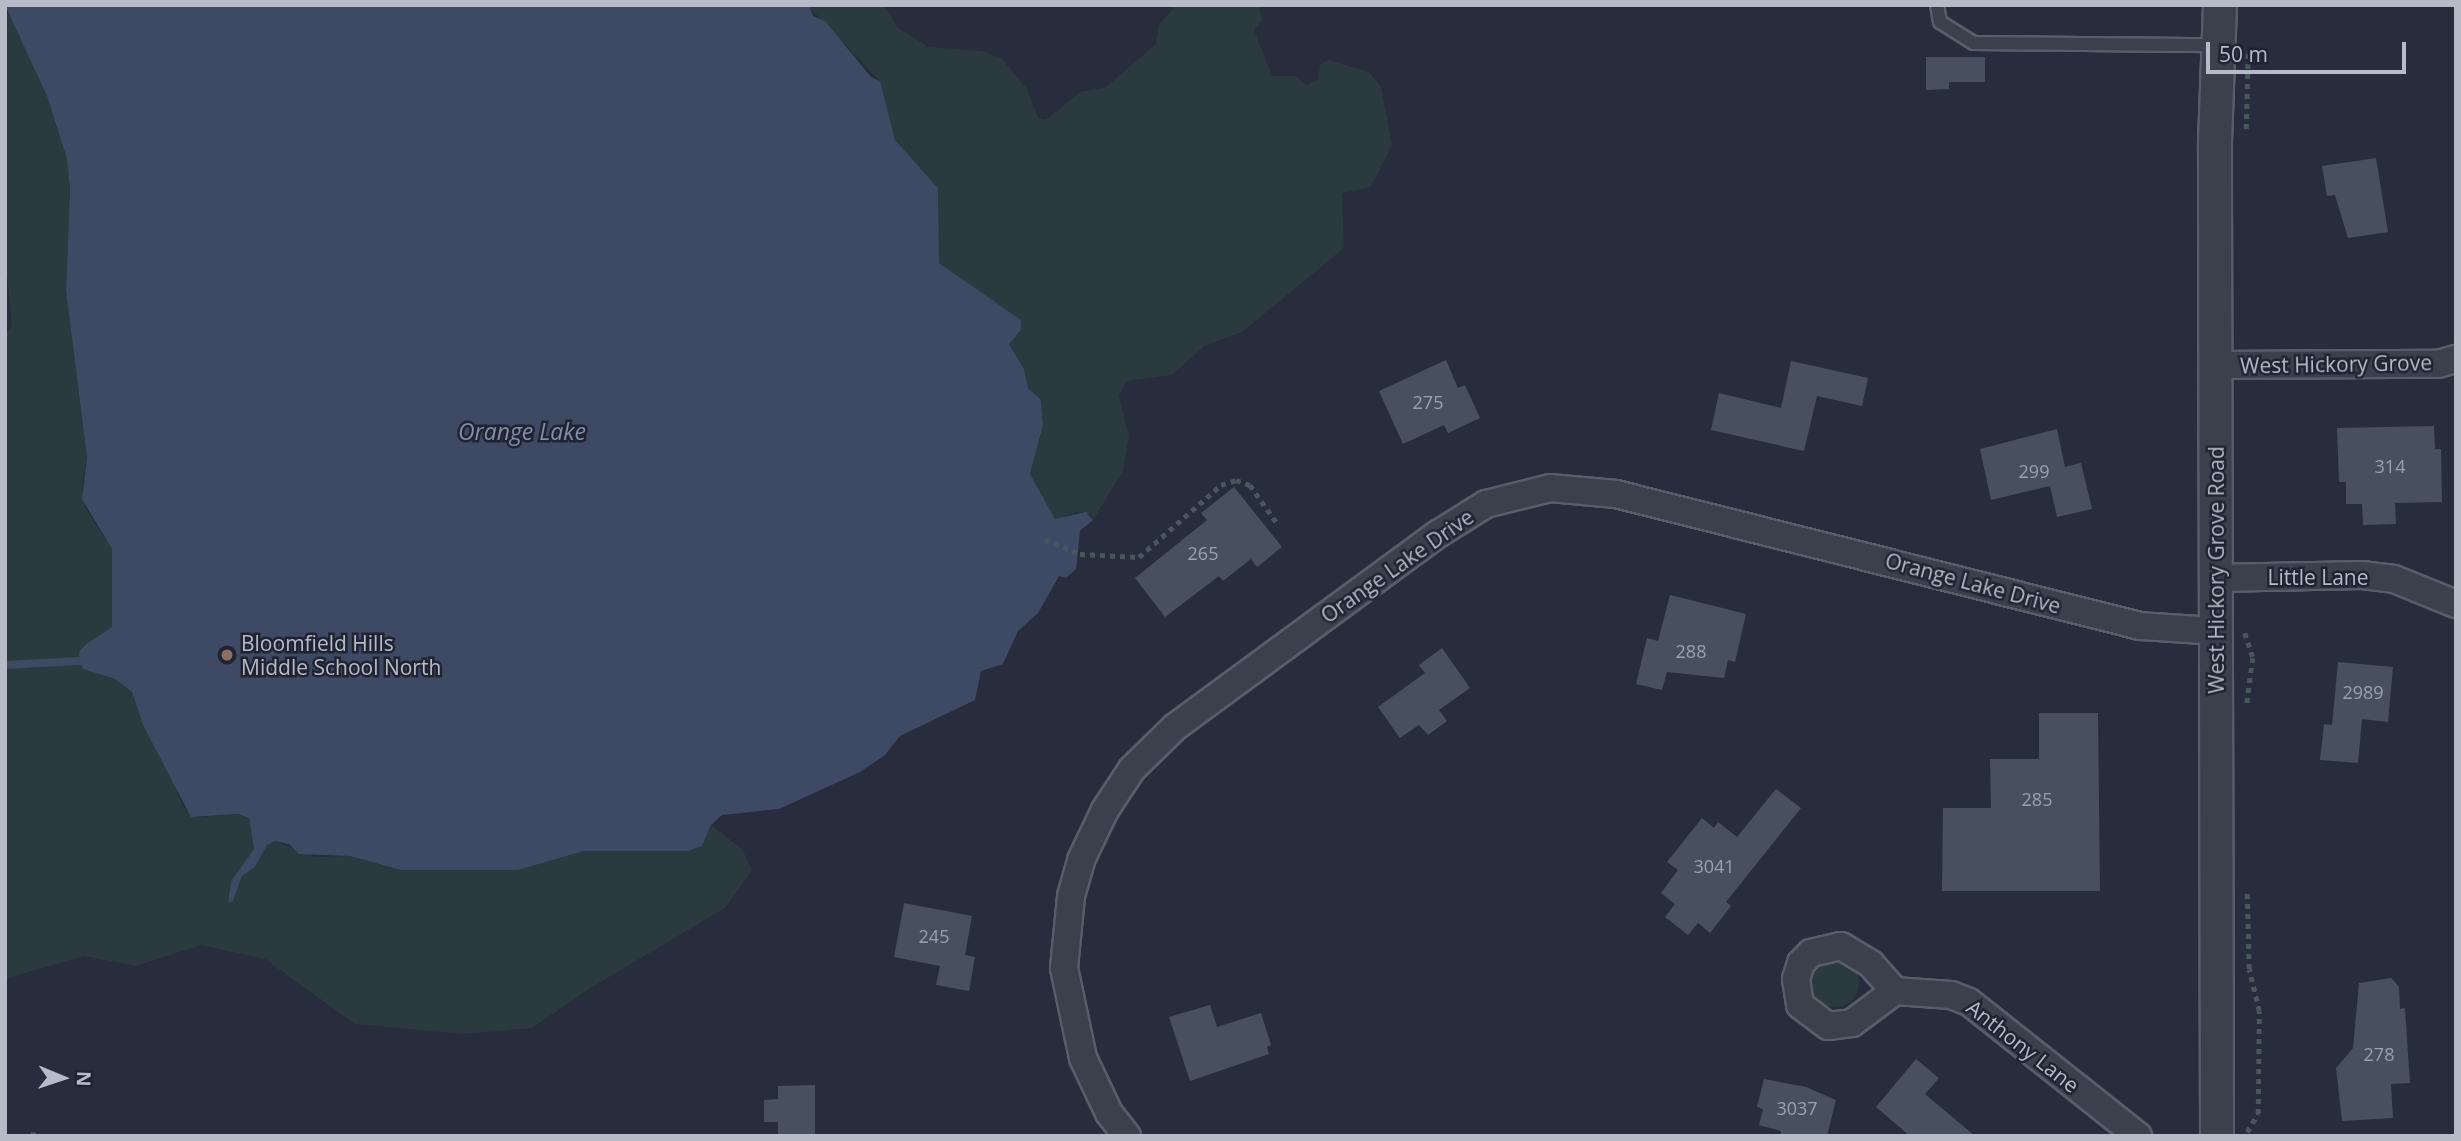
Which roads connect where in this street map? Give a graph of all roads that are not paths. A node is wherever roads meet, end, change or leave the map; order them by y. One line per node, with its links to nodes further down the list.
1 (1937, 5): 3 (lane)
2 (2220, 5): 3 (street, West Hickory Grove Road)
3 (2218, 45): 5 (street, West Hickory Grove Road)
4 (2456, 359): 5 (street, West Hickory Grove)
5 (2215, 365): 6 (street, West Hickory Grove Road)
6 (2216, 578): 7 (street, Little Lane); 8 (street, West Hickory Grove Road)
7 (2456, 604)
8 (2230, 630): 10 (street, Orange Lake Drive); 12 (street, West Hickory Grove Road)
9 (1895, 991): 11 (street, Anthony Lane)
10 (1127, 1136)
11 (2138, 1136)
12 (2217, 1136)

